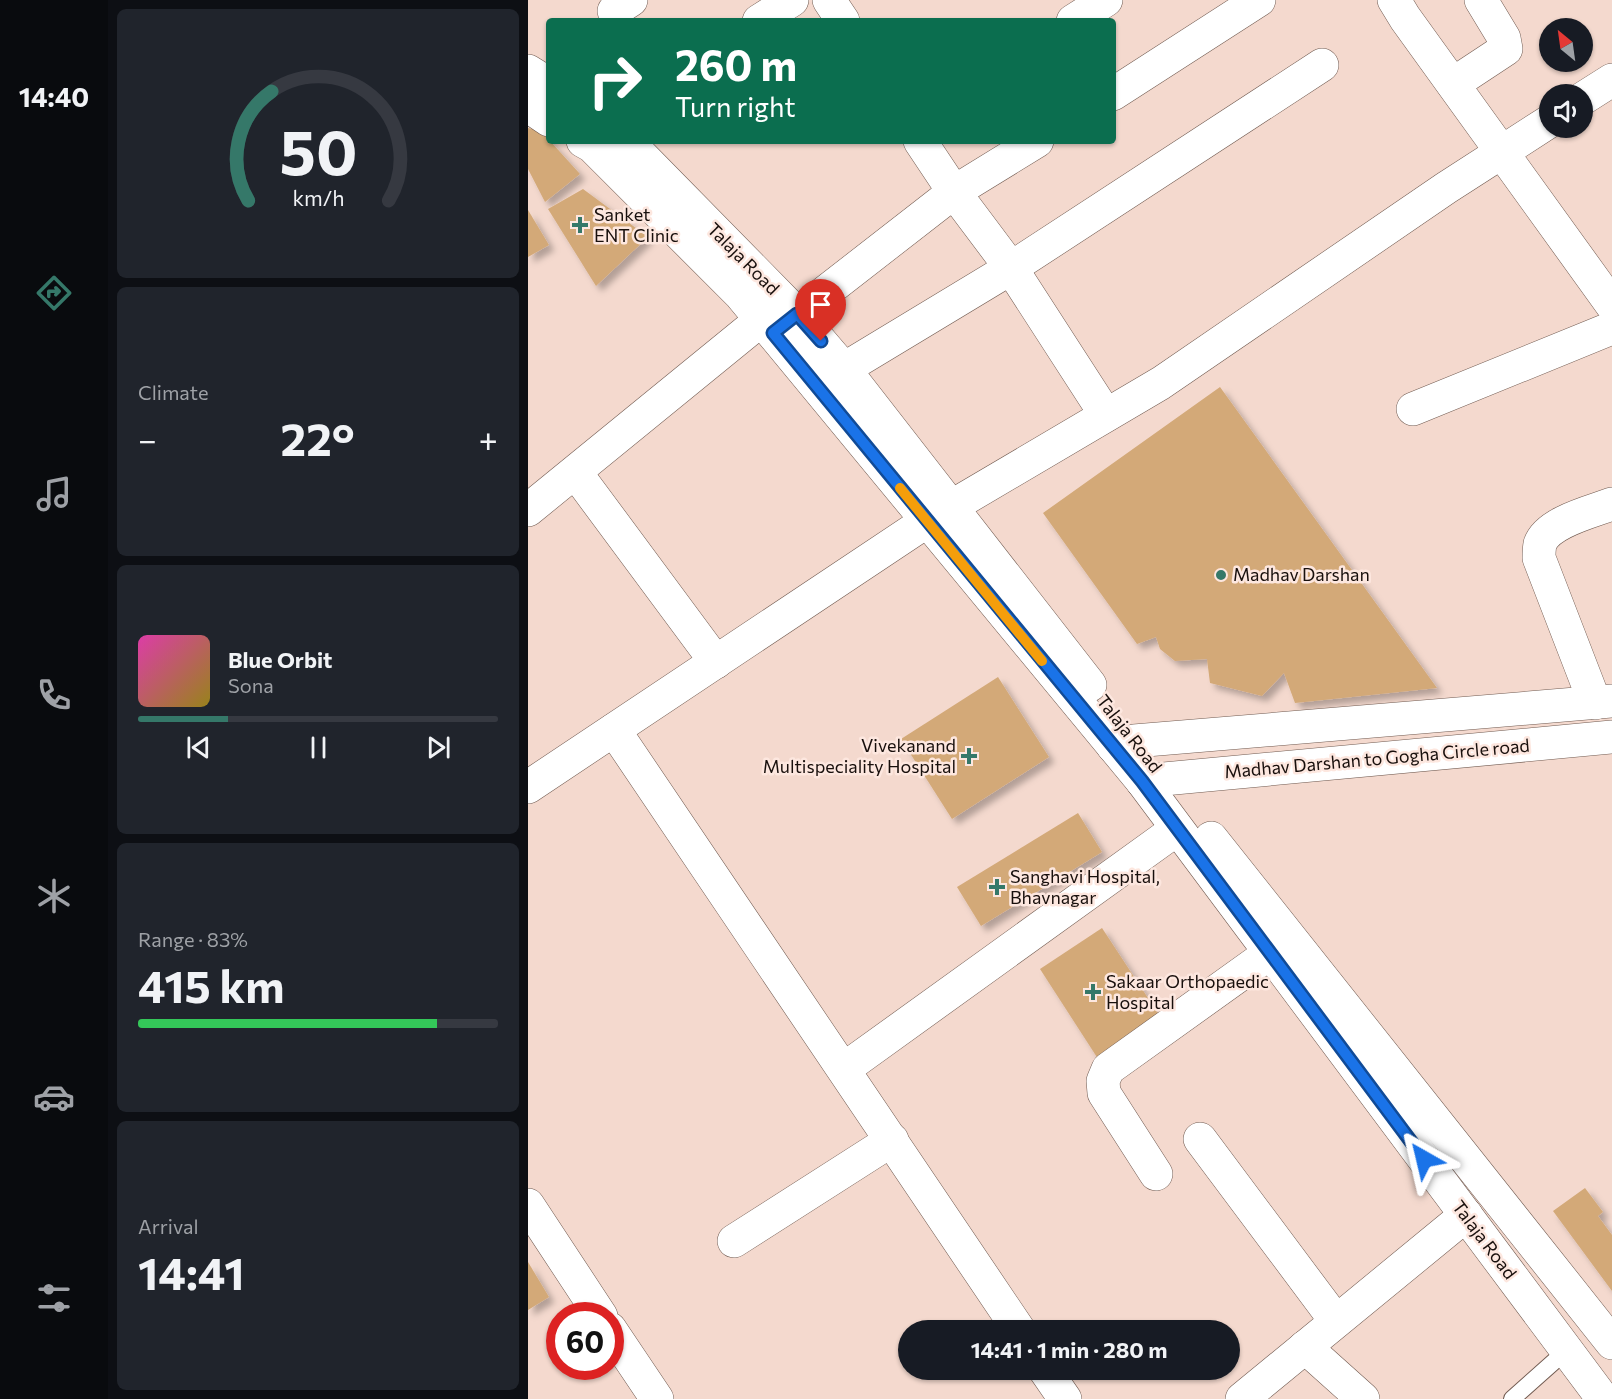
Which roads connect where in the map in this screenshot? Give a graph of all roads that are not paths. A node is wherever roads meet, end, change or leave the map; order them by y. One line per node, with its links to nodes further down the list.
1 (792, 0): 7 (street)
2 (829, 0): 8 (street)
3 (1106, 0): 9 (street)
4 (1259, 0): 15 (street)
5 (1394, 0): 14 (street)
6 (1481, 0): 14 (street)
7 (764, 18)
8 (841, 18)
9 (1078, 18)
10 (1322, 65): 26 (street)
11 (528, 70): 13 (street)
12 (1612, 80): 16 (street)
13 (546, 82)
14 (1452, 84): 24 (street)
15 (1116, 92)
16 (1593, 92)
17 (528, 106): 18 (street)
18 (546, 118)
19 (1539, 128): 24 (street)
20 (592, 144): 28 (street, Talaja Road)
21 (629, 144): 28 (street, Talaja Road)
22 (922, 144): 25 (street)
23 (1032, 144): 25 (street)
24 (1502, 152): 27 (street); 33 (street)
25 (954, 192): 26 (street); 28 (street)
26 (1011, 268): 30 (street); 33 (street)
27 (1612, 305)
28 (777, 322): 30 (street, Talaja Road); 31 (street, Talaja Road); 34 (street)
29 (1612, 328): 32 (street)
30 (844, 369): 31 (street); 37 (street, Talaja Road)
31 (816, 386): 37 (street, Talaja Road)
32 (1413, 409)
33 (1106, 415): 37 (street)
34 (576, 473): 36 (street); 38 (street)
35 (1612, 504): 39 (street)
36 (528, 510)
37 (939, 514): 38 (street); 42 (street, Talaja Road)
38 (716, 662): 40 (street)
39 (1604, 702): 42 (street)
40 (614, 730): 44 (street); 47 (street)
41 (1612, 737): 43 (street, Madhav Darshan to Gogha Circle road)
42 (1123, 744): 43 (street, Talaja Road)
43 (1153, 780): 45 (street, Talaja Road); 57 (street, Talaja Road)
44 (528, 787)
45 (1177, 829): 46 (street, Talaja Road); 47 (street)
46 (1270, 953): 50 (street); 52 (street, Talaja Road)
47 (844, 1070): 49 (street)
48 (1200, 1139): 56 (street)
49 (892, 1140): 53 (street); 55 (street)
50 (1156, 1174)
51 (528, 1205): 54 (street)
52 (1466, 1215): 56 (street); 60 (street, Talaja Road)
53 (734, 1241)
54 (592, 1302)
55 (1012, 1320)
56 (1336, 1321): 58 (street)
57 (1610, 1338)
58 (1305, 1347): 64 (street); 65 (street)
59 (624, 1350): 62 (street)
60 (1567, 1350): 66 (lane); 67 (street, Talaja Road)
61 (1052, 1380): 63 (street)
62 (657, 1399)
63 (1065, 1399)
64 (1242, 1399)
65 (1364, 1399)
66 (1512, 1399)
67 (1604, 1399)

